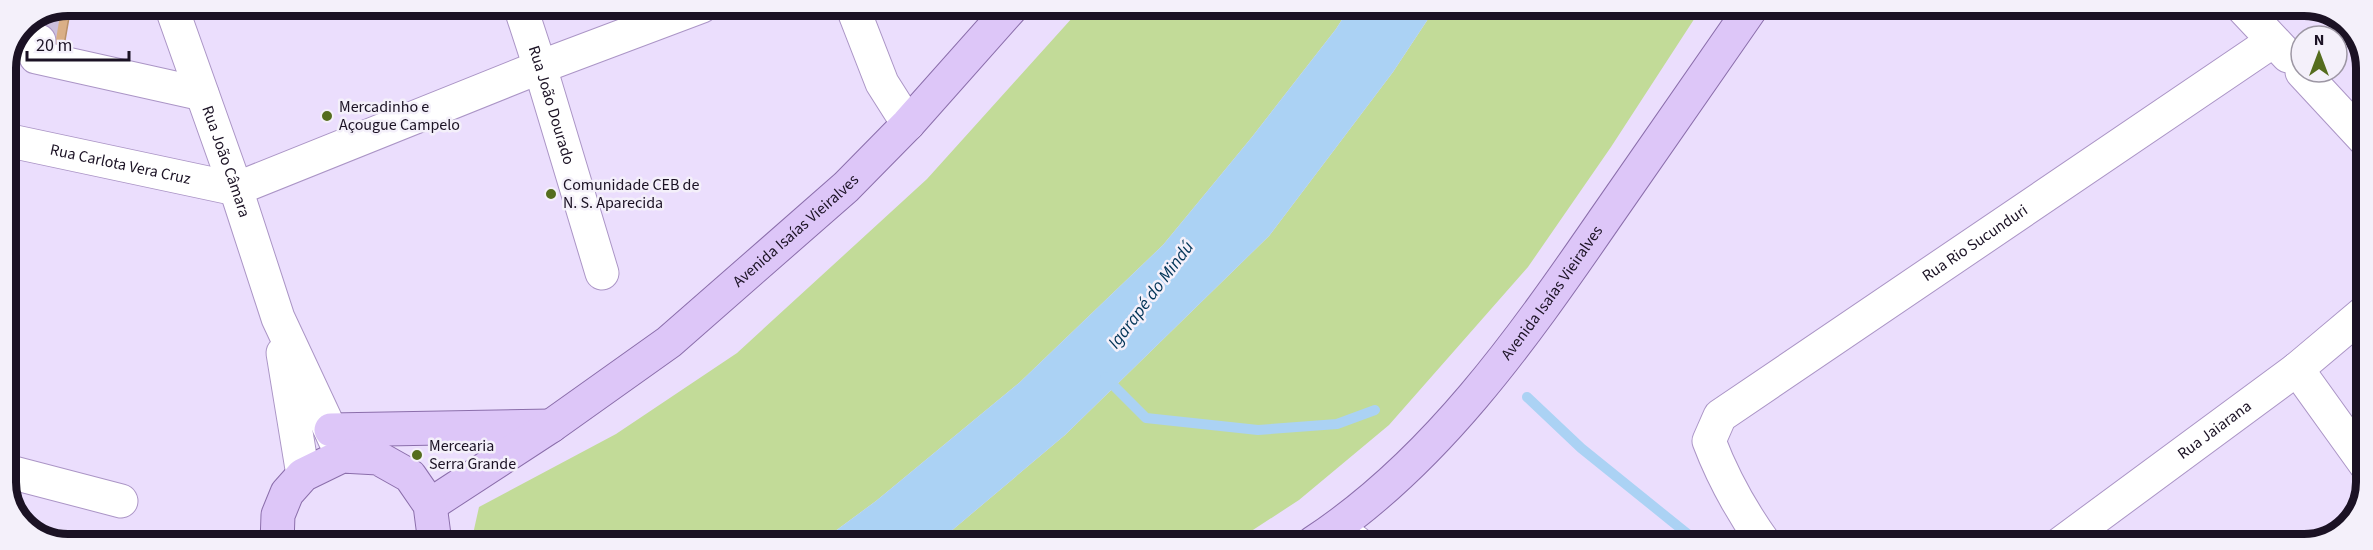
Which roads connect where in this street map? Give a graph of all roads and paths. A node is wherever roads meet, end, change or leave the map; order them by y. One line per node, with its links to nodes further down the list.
1 (175, 16): 13 (street, Rua João Câmara)
2 (523, 16): 11 (street, Rua João Dourado)
3 (675, 16): 11 (street)
4 (856, 16): 14 (street)
5 (1004, 16): 14 (main road, Avenida Isaías Vieiralves)
6 (1746, 16): 31 (main road, Avenida Isaías Vieiralves)
7 (2250, 16): 8 (street)
8 (2273, 41): 10 (street); 32 (street, Rua Rio Sucunduri)
9 (39, 42): 13 (street)
10 (2289, 58)
11 (540, 67): 17 (street); 18 (street, Rua João Dourado)
12 (2314, 84): 15 (street)
13 (202, 94): 17 (street, Rua João Câmara)
14 (908, 124): 22 (main road, Avenida Isaías Vieiralves)
15 (2356, 130)
16 (16, 142): 17 (street, Rua Carlota Vera Cruz)
17 (236, 189): 19 (street, Rua João Câmara)
18 (602, 273)
19 (278, 318): 23 (street, Rua João Câmara); 26 (street, Rua João Câmara)
20 (2356, 319): 21 (street, Rua Jaiarana)
21 (2297, 369): 24 (street); 33 (street, Rua Jaiarana)
22 (551, 426): 23 (main road); 28 (main road, Avenida Isaías Vieiralves)
23 (337, 443): 26 (main road); 28 (main road)
24 (2356, 451)
25 (17, 474): 27 (street)
26 (303, 475): 29 (main road)
27 (121, 501)
28 (430, 505): 30 (main road)
29 (275, 534)
30 (434, 534)
31 (1340, 534)
32 (1758, 534)
33 (2079, 534)

